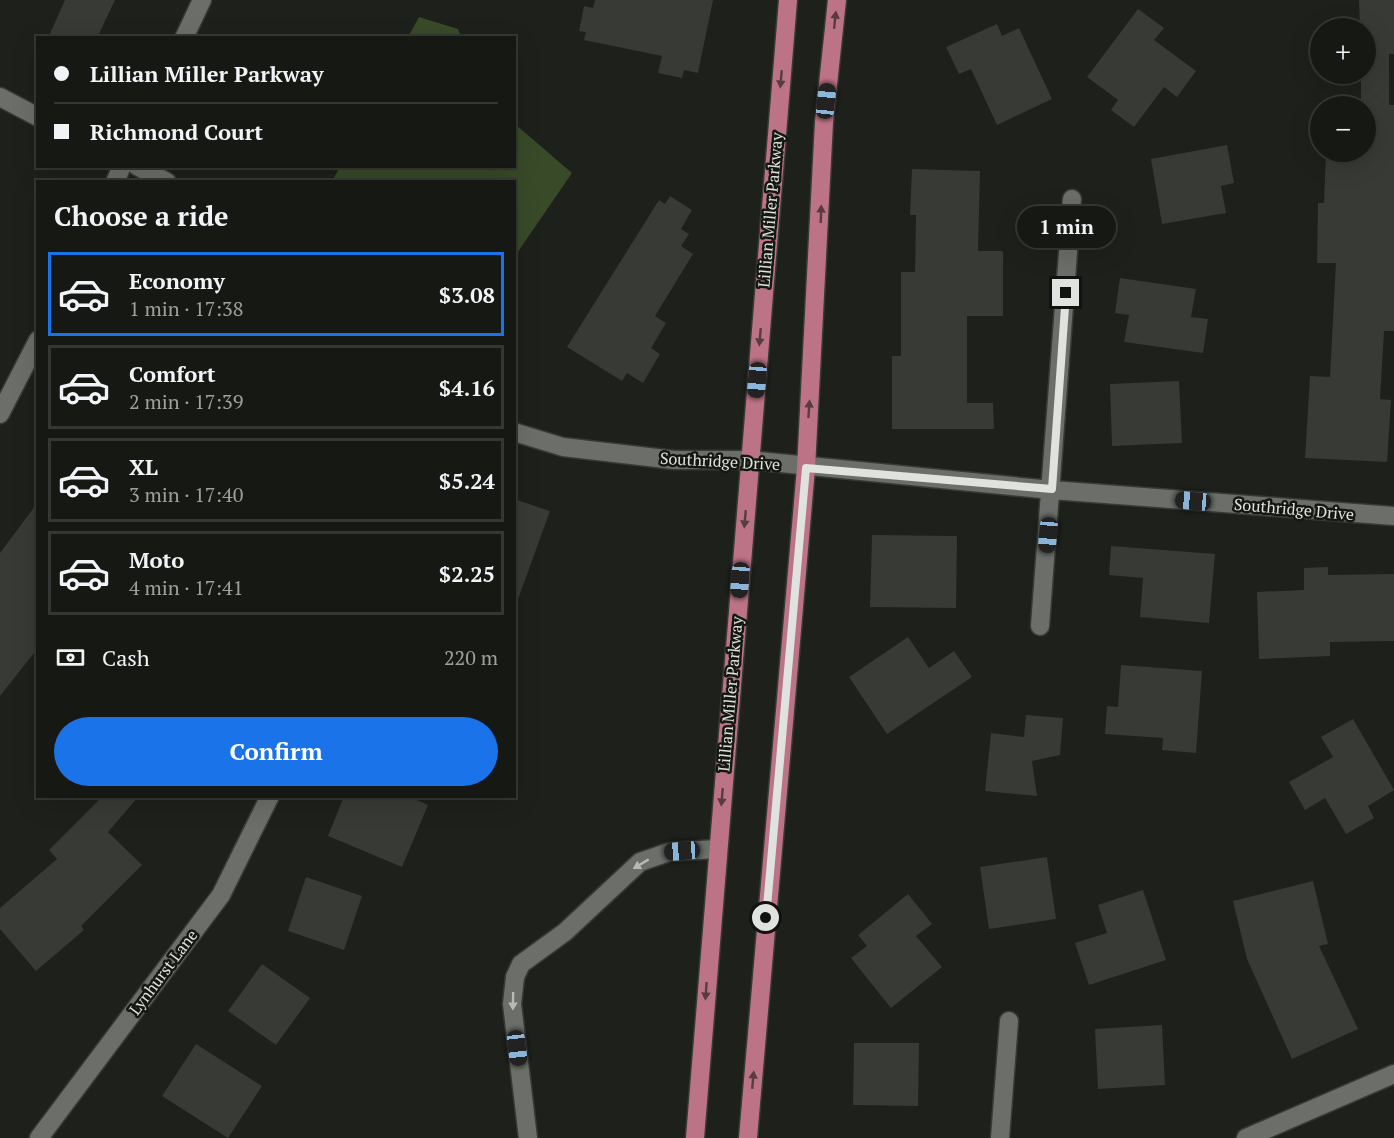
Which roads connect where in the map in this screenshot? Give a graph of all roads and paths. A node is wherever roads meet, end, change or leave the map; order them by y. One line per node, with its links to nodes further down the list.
1 (202, 0): 4 (street)
2 (789, 0): 13 (main road, Lillian Miller Parkway, one-way to 13)
3 (837, 0): 14 (main road, one-way to 3)
4 (185, 36)
5 (0, 97): 6 (street)
6 (36, 116)
7 (141, 168): 8 (street)
8 (163, 180)
9 (1072, 199): 15 (street)
10 (36, 344): 11 (street)
11 (0, 414)
12 (516, 433): 13 (street, Southridge Drive)
13 (749, 460): 14 (street, Southridge Drive); 19 (main road, Lillian Miller Parkway, one-way to 19)
14 (806, 468): 15 (street, Southridge Drive); 25 (main road, one-way to 14)
15 (1052, 489): 16 (street, Southridge Drive); 17 (street)
16 (1394, 516)
17 (1040, 626)
18 (269, 798): 22 (street, Lynhurst Lane)
19 (717, 849): 23 (street, one-way to 23); 24 (main road, Lillian Miller Parkway, one-way to 24)
20 (1009, 1021): 26 (street)
21 (1394, 1074): 27 (street)
22 (39, 1138)
23 (528, 1138)
24 (695, 1138)
25 (748, 1138)
26 (1000, 1138)
27 (1245, 1138)

